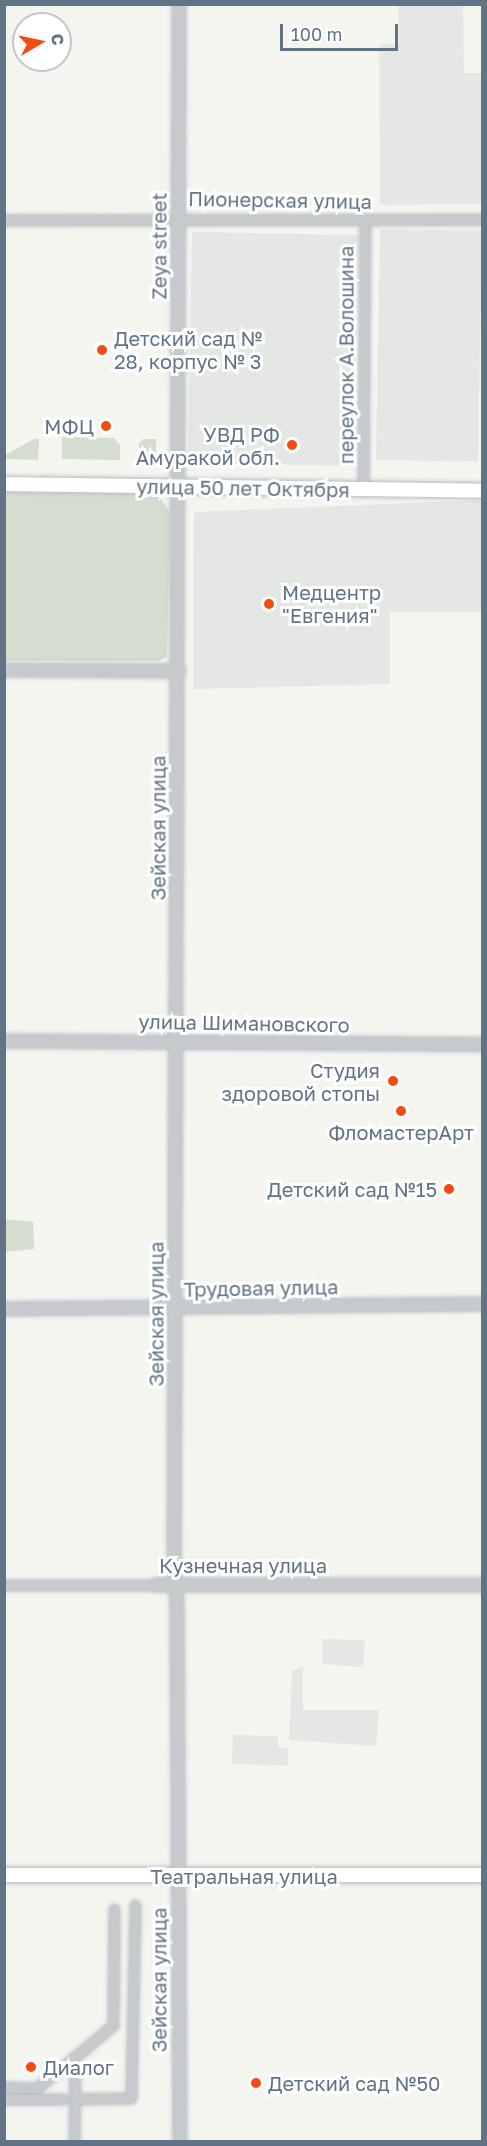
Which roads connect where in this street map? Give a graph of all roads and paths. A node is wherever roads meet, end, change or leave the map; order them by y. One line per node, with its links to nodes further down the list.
1 (179, 4): 2 (street, Zeya street)
2 (178, 217): 3 (street, Пионерская улица); 5 (street, Пионерская улица); 7 (street, Zeya street)
3 (365, 219): 4 (street, Пионерская улица); 8 (street, переулок А.Волошина)
4 (483, 219)
5 (4, 220)
6 (4, 484): 7 (main road, улица 50 лет Октября)
7 (180, 487): 8 (main road, улица 50 лет Октября); 11 (street, Зейская улица)
8 (363, 490): 9 (main road, улица 50 лет Октября)
9 (483, 491)
10 (4, 670): 11 (street)
11 (179, 671): 13 (street, Зейская улица)
12 (4, 1041): 13 (street, улица Шимановского)
13 (178, 1041): 14 (street, улица Шимановского); 16 (street, Зейская улица)
14 (483, 1044)
15 (483, 1304): 16 (street, Трудовая улица)
16 (175, 1308): 17 (street, Трудовая улица); 20 (street, Зейская улица)
17 (4, 1309)
18 (4, 1585): 19 (street, Кузнечная улица)
19 (156, 1585): 20 (street, Кузнечная улица)
20 (174, 1585): 21 (street, Кузнечная улица); 24 (street, Зейская улица)
21 (483, 1585)
22 (4, 1875): 24 (main road, Театральная улица)
23 (483, 1875): 24 (main road, Театральная улица)
24 (177, 1876): 33 (street, Зейская улица)
25 (135, 1905): 30 (street)
26 (114, 1909): 27 (street)
27 (75, 2057): 28 (street); 30 (street)
28 (4, 2087)
29 (63, 2098): 31 (street)
30 (75, 2098): 32 (street)
31 (4, 2099)
32 (74, 2142)
33 (180, 2142)

